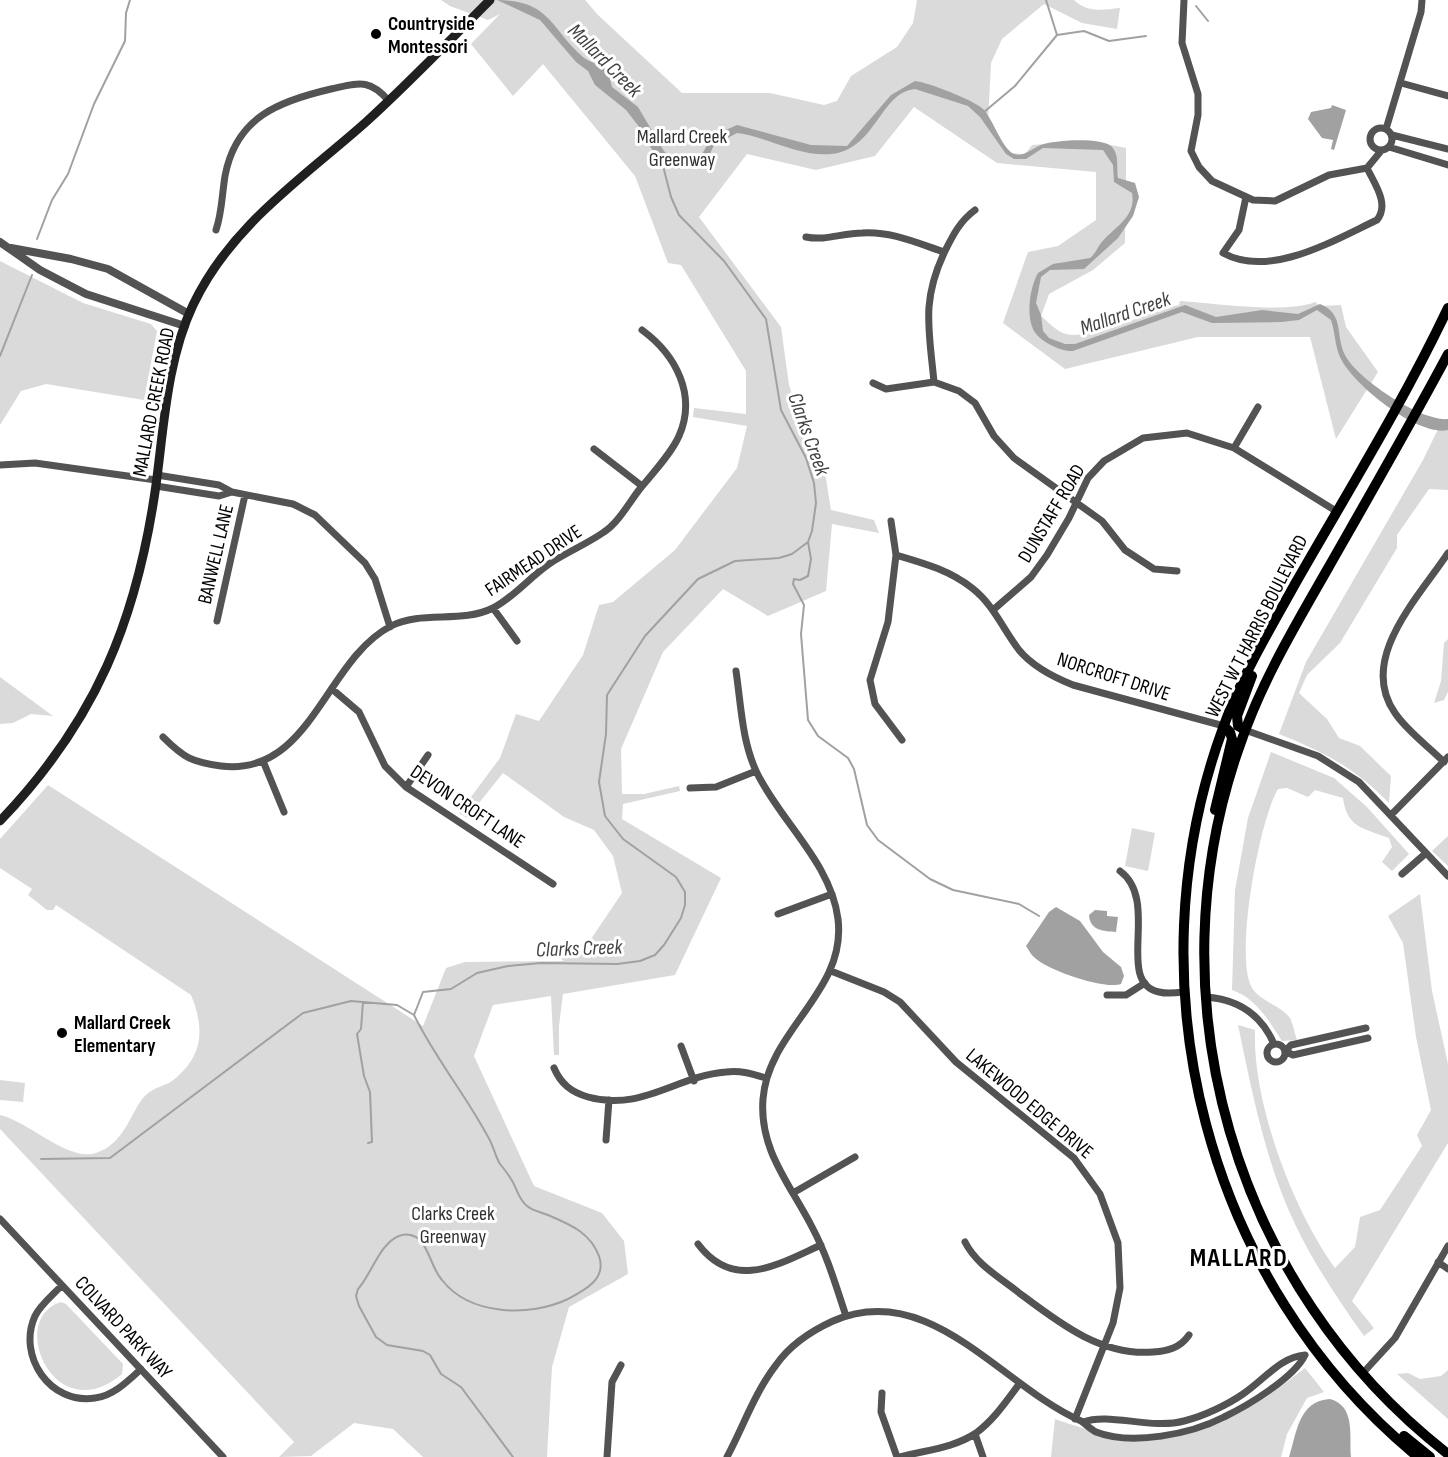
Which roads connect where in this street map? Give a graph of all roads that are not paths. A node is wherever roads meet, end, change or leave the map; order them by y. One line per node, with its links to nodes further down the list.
1 (490, 0): 6 (main road, MALLARD CREEK ROAD)
2 (1184, 0): 13 (street)
3 (1422, 0): 4 (street)
4 (1401, 83): 5 (street); 7 (street)
5 (1448, 96)
6 (389, 101): 15 (street); 21 (main road, MALLARD CREEK ROAD)
7 (1389, 132): 8 (street); 9 (street); 10 (street)
8 (1389, 147): 10 (street); 11 (street)
9 (1448, 150): 11 (street)
10 (1382, 151): 12 (street)
11 (1446, 164)
12 (1367, 168): 13 (street); 13 (street)
13 (1246, 197)
14 (975, 210): 19 (street)
15 (216, 230)
16 (806, 237): 19 (street)
17 (0, 242): 18 (street)
18 (11, 248): 21 (street); 22 (street)
19 (944, 252): 25 (street)
20 (1448, 308): 35 (main road, WEST W T HARRIS BOULEVARD)
21 (189, 314): 22 (main road, MALLARD CREEK ROAD)
22 (185, 326): 31 (main road, MALLARD CREEK ROAD)
23 (642, 330): 32 (street, FAIRMEAD DRIVE)
24 (1448, 354): 49 (main road, WEST W T HARRIS BOULEVARD)
25 (934, 382): 26 (street); 34 (street)
26 (873, 383)
27 (1258, 407): 28 (street)
28 (1234, 448): 34 (street, DUNSTAFF ROAD); 35 (street, DUNSTAFF ROAD)
29 (594, 449): 32 (street)
30 (0, 465): 31 (street)
31 (156, 480): 33 (street); 60 (main road, MALLARD CREEK ROAD)
32 (642, 486): 40 (street, FAIRMEAD DRIVE)
33 (245, 495): 42 (street, BANWELL LANE); 43 (street)
34 (1075, 501): 39 (street); 41 (street, DUNSTAFF ROAD)
35 (1336, 511): 45 (main road, WEST W T HARRIS BOULEVARD)
36 (891, 521): 38 (street)
37 (1448, 554): 53 (street)
38 (896, 555): 41 (street, NORCROFT DRIVE); 51 (street)
39 (1177, 571)
40 (493, 608): 43 (street, FAIRMEAD DRIVE); 44 (street)
41 (993, 610): 48 (street, NORCROFT DRIVE)
42 (217, 621)
43 (390, 627): 47 (street, FAIRMEAD DRIVE)
44 (517, 641)
45 (1260, 647): 48 (main road, WEST W T HARRIS BOULEVARD); 49 (main road)
46 (736, 671): 55 (street)
47 (332, 689): 54 (street, FAIRMEAD DRIVE); 56 (street, DEVON CROFT LANE)
48 (1224, 726): 61 (main road); 71 (main road, WEST W T HARRIS BOULEVARD)
49 (1245, 730): 59 (street); 61 (main road, WEST W T HARRIS BOULEVARD)
50 (163, 737): 54 (street, FAIRMEAD DRIVE)
51 (902, 740)
52 (428, 755): 56 (street)
53 (1446, 760): 59 (street)
54 (263, 761): 58 (street)
55 (756, 771): 57 (street); 67 (street)
56 (406, 787): 66 (street, DEVON CROFT LANE)
57 (690, 788)
58 (284, 812)
59 (1391, 815): 62 (street)
60 (0, 821)
61 (1214, 840): 72 (main road, WEST W T HARRIS BOULEVARD)
62 (1425, 854): 64 (street); 65 (street)
63 (1119, 873): 70 (street)
64 (1402, 874)
65 (1448, 876)
66 (553, 884)
67 (832, 894): 68 (street); 69 (street)
68 (778, 914)
69 (831, 971): 80 (street); 96 (street, LAKEWOOD EDGE DRIVE)
70 (1145, 983): 71 (street); 73 (street)
71 (1183, 992): 97 (main road, WEST W T HARRIS BOULEVARD)
72 (1204, 996): 76 (street); 100 (main road, WEST W T HARRIS BOULEVARD)
73 (1110, 997)
74 (1366, 1028): 78 (street)
75 (1368, 1038): 78 (street)
76 (1274, 1044): 78 (street); 78 (street)
77 (681, 1046): 81 (street)
78 (1285, 1051)
79 (554, 1068): 82 (street)
80 (766, 1077): 81 (street); 85 (street)
81 (694, 1081): 82 (street)
82 (609, 1100): 83 (street)
83 (606, 1140)
84 (855, 1157): 85 (street)
85 (793, 1193): 89 (street)
86 (0, 1219): 93 (street, COLVARD PARK WAY)
87 (965, 1242): 96 (street)
88 (698, 1244): 89 (street)
89 (821, 1245): 94 (street)
90 (1448, 1246): 91 (street)
91 (1438, 1262): 92 (street); 100 (street)
92 (1448, 1269)
93 (62, 1285): 99 (street, COLVARD PARK WAY); 99 (street)
94 (846, 1316): 101 (street); 110 (street)
95 (1189, 1335): 96 (street)
96 (1103, 1345): 104 (street, LAKEWOOD EDGE DRIVE)
97 (1310, 1352): 103 (main road, WEST W T HARRIS BOULEVARD); 105 (street); 105 (street)
98 (621, 1365): 109 (street)
99 (141, 1369): 108 (street, COLVARD PARK WAY)
100 (1362, 1374): 107 (main road, WEST W T HARRIS BOULEVARD)
101 (1020, 1383): 104 (street); 106 (street)
102 (882, 1393): 111 (street)
103 (1360, 1403): 113 (main road, WEST W T HARRIS BOULEVARD); 114 (main road)
104 (1075, 1419): 105 (street)
105 (1083, 1422)
106 (975, 1434): 111 (street); 112 (street)
107 (1448, 1454)
108 (221, 1456)
109 (607, 1457)
110 (727, 1457)
111 (898, 1457)
112 (983, 1457)
113 (1418, 1457)
114 (1430, 1457)

